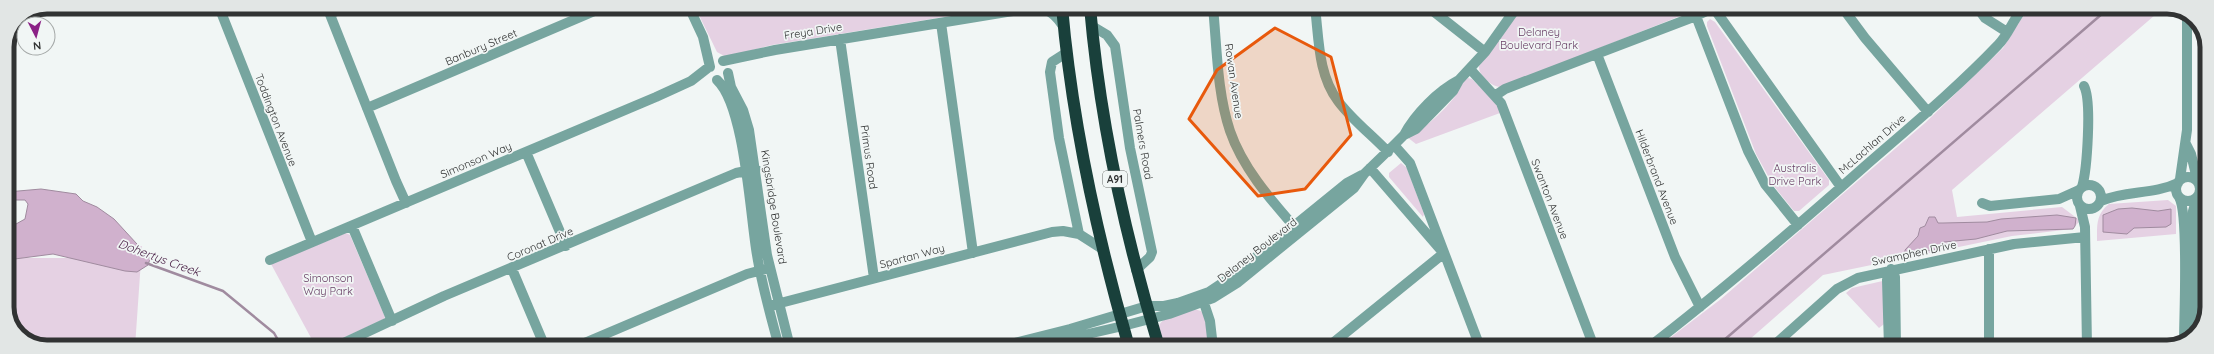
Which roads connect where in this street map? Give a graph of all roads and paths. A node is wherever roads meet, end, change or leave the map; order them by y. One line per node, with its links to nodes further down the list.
1 (221, 14): 74 (street, Toddington Avenue)
2 (331, 14): 38 (street)
3 (588, 14): 38 (street, Banbury Street)
4 (692, 14): 24 (street)
5 (994, 14): 20 (street, Freya Drive)
6 (1054, 14): 21 (street, Freya Drive)
7 (1062, 14): 21 (highway, A91)
8 (1091, 14): 22 (highway, A91)
9 (1214, 14): 68 (street, Rowan Avenue)
10 (1316, 14): 41 (street)
11 (1437, 14): 26 (street)
12 (1512, 14): 26 (street, Delaney Boulevard)
13 (1700, 14): 18 (street)
14 (1717, 14): 49 (street)
15 (1847, 14): 39 (street)
16 (1983, 14): 23 (street)
17 (2018, 14): 23 (street, McLachlan Drive)
18 (1696, 16): 28 (street); 64 (street)
19 (2187, 21): 40 (street)
20 (941, 23): 25 (street, Freya Drive); 78 (street)
21 (1063, 26): 27 (highway, A91)
22 (1092, 26): 85 (highway, A91); 85 (street, Palmers Road)
23 (2007, 32): 39 (street, McLachlan Drive)
24 (703, 37): 30 (street); 31 (street)
25 (840, 39): 29 (street, Freya Drive); 86 (street, Primus Road)
26 (1485, 52): 32 (street, Delaney Boulevard)
27 (1066, 53): 62 (street); 77 (highway, A91)
28 (1597, 54): 37 (street); 91 (street, Hilderbrand Avenue)
29 (753, 56): 30 (street, Freya Drive); 33 (street, Freya Drive)
30 (721, 60): 31 (street); 33 (street)
31 (710, 67): 34 (street); 35 (street, Simonson Way)
32 (1470, 68): 37 (street, Swanton Avenue); 41 (street, Delaney Boulevard)
33 (729, 72): 34 (street); 43 (street, Kingsbridge Boulevard)
34 (716, 79): 35 (street, Simonson Way); 45 (street, Kingsbridge Boulevard)
35 (691, 81): 42 (street, Simonson Way)
36 (2084, 86): 44 (street)
37 (1496, 95): 111 (street, Swanton Avenue)
38 (367, 108): 58 (street)
39 (1928, 112): 49 (street, McLachlan Drive)
40 (2186, 144): 47 (street); 48 (street)
41 (1391, 148): 46 (street, Delaney Boulevard); 63 (street)
42 (526, 152): 58 (street, Simonson Way); 75 (street)
43 (756, 169): 45 (street, Coronat Drive); 71 (street, Kingsbridge Boulevard)
44 (2086, 169): 50 (street); 51 (street)
45 (745, 171): 72 (street, Kingsbridge Boulevard); 75 (street, Coronat Drive)
46 (1367, 171): 66 (street); 68 (street, Delaney Boulevard)
47 (2179, 181): 48 (street); 52 (street); 54 (street)
48 (2200, 181)
49 (1841, 187): 64 (street, McLachlan Drive)
50 (2097, 188): 51 (street); 53 (street); 61 (street)
51 (2081, 189): 57 (street); 60 (street)
52 (2156, 191): 53 (street); 54 (street)
53 (2121, 194): 61 (street)
54 (2179, 196): 55 (street); 98 (street)
55 (2200, 196)
56 (2200, 197): 96 (street)
57 (2059, 199): 59 (street); 60 (street)
58 (406, 203): 65 (street, Simonson Way)
59 (1982, 203)
60 (2080, 205): 61 (street); 67 (street)
61 (2098, 205): 67 (street)
62 (1073, 214): 69 (street, Spartan Way); 70 (street)
63 (1432, 220): 66 (street); 79 (street)
64 (1798, 225): 91 (street, McLachlan Drive)
65 (352, 226): 74 (street, Simonson Way); 94 (street)
66 (1421, 227): 79 (street)
67 (2085, 227): 73 (street)
68 (1297, 229): 87 (street, Delaney Boulevard)
69 (1052, 232): 70 (street, Spartan Way); 78 (street, Spartan Way)
70 (1079, 234): 77 (street)
71 (765, 235): 72 (street); 81 (street, Kingsbridge Boulevard)
72 (754, 236): 84 (street, Kingsbridge Boulevard)
73 (2085, 238): 76 (street, Swamphen Drive); 117 (street)
74 (312, 242): 80 (street, Simonson Way)
75 (566, 246): 82 (street, Coronat Drive)
76 (1989, 249): 83 (street, Swamphen Drive); 116 (street)
77 (1104, 250): 92 (highway, A91)
78 (973, 253): 86 (street, Spartan Way)
79 (1444, 253): 109 (street); 110 (street)
80 (270, 260)
81 (770, 268): 84 (street); 88 (street, Kingsbridge Boulevard)
82 (512, 269): 94 (street, Coronat Drive); 100 (street)
83 (1891, 269): 113 (street, Swamphen Drive); 114 (street); 115 (street)
84 (760, 270): 89 (street, Kingsbridge Boulevard); 101 (street)
85 (1136, 270): 90 (highway, A91)
86 (874, 278): 88 (street, Spartan Way)
87 (1203, 299): 90 (street, Delaney Boulevard); 93 (street, Delaney Boulevard); 108 (street)
88 (779, 303): 89 (street, Spartan Way); 103 (street, Kingsbridge Boulevard)
89 (769, 306): 102 (street, Kingsbridge Boulevard)
90 (1147, 306): 92 (street, Delaney Boulevard); 93 (highway, A91)
91 (1700, 308): 112 (street, McLachlan Drive)
92 (1120, 313): 95 (highway, A91); 97 (street, Delaney Boulevard)
93 (1150, 319): 95 (street, Delaney Boulevard); 107 (highway, A91)
94 (392, 321): 99 (street, Coronat Drive)
95 (1123, 326): 97 (street, Delaney Boulevard); 106 (highway, A91)
96 (2193, 327)
97 (1071, 333): 104 (street); 105 (street)
98 (2184, 336)
99 (350, 340)
100 (542, 340)
101 (592, 340)
102 (777, 340)
103 (788, 340)
104 (1036, 340)
105 (1051, 340)
106 (1127, 340)
107 (1157, 340)
108 (1212, 340)
109 (1337, 340)
110 (1477, 340)
111 (1591, 340)
112 (1658, 340)
113 (1780, 340)
114 (1889, 340)
115 (1896, 340)
116 (1989, 340)
117 (2087, 340)

